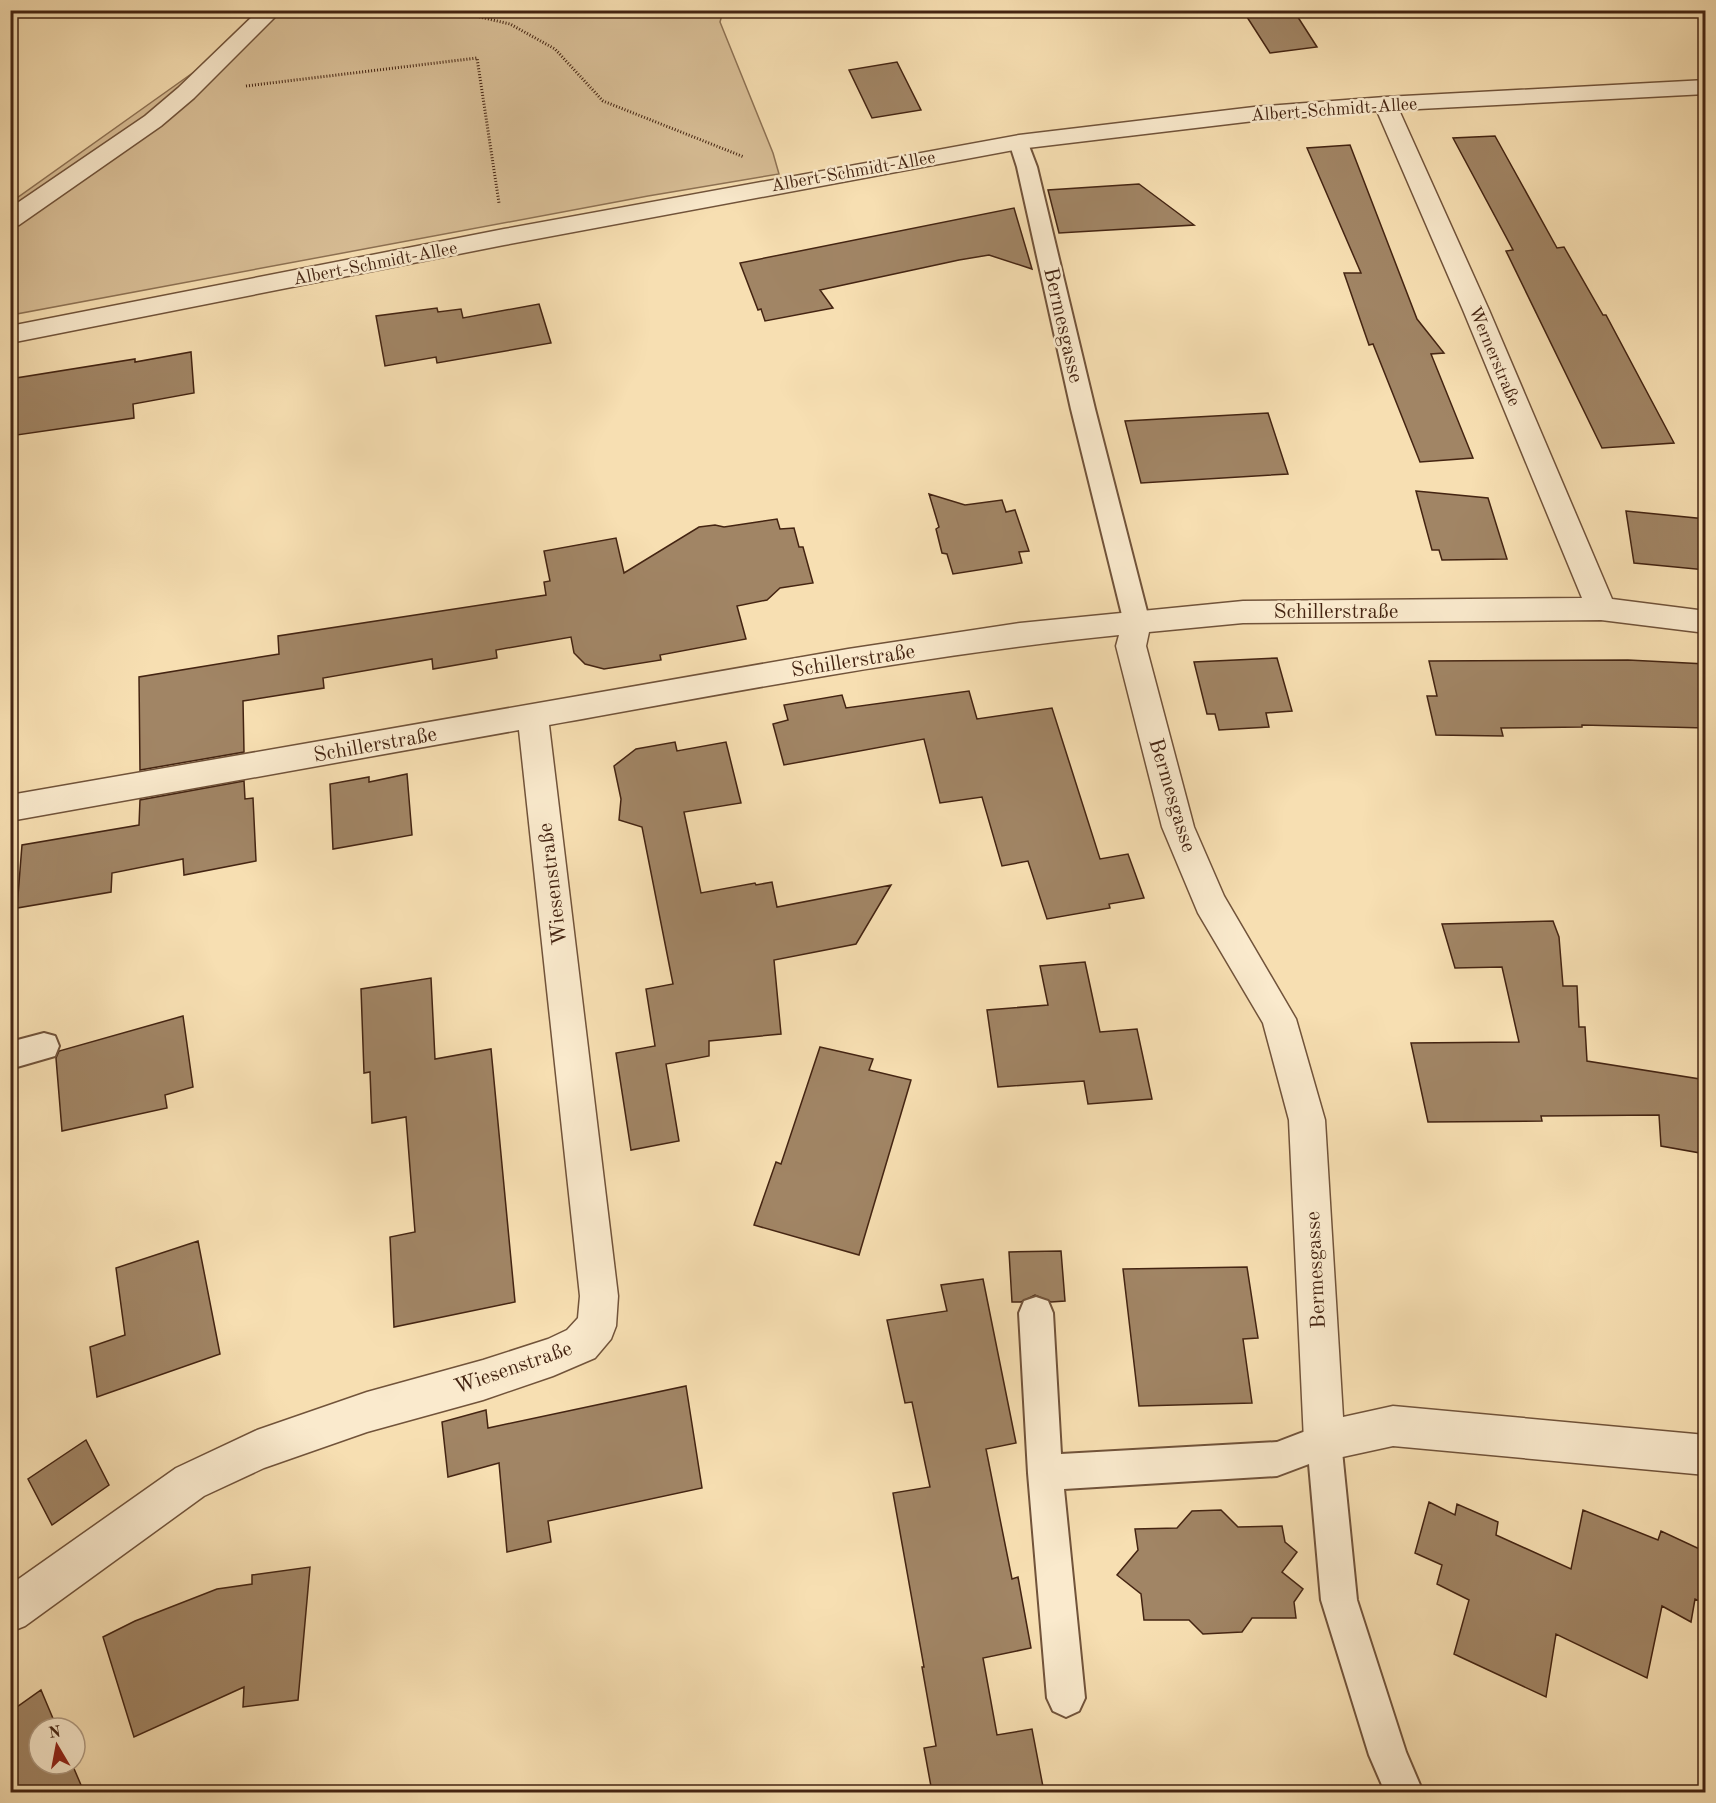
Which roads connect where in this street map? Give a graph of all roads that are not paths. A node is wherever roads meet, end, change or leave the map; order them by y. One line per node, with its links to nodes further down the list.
1 (272, 10): 5 (street)
2 (1706, 87): 3 (street, Albert-Schmidt-Allee)
3 (1385, 104): 4 (street, Albert-Schmidt-Allee); 7 (street, Wernerstraße)
4 (1019, 142): 6 (street, Albert-Schmidt-Allee); 9 (lane, Bermesgasse)
5 (10, 220)
6 (10, 335)
7 (1601, 609): 8 (street, Schillerstraße); 9 (street, Schillerstraße)
8 (1706, 622)
9 (1137, 623): 10 (street, Schillerstraße); 15 (street, Bermesgasse)
10 (532, 716): 11 (street, Schillerstraße); 18 (street, Wiesenstraße)
11 (10, 808)
12 (44, 1046): 13 (lane)
13 (10, 1056)
14 (1036, 1313): 17 (lane)
15 (1324, 1441): 16 (street); 17 (lane); 20 (lane, Bermesgasse)
16 (1706, 1455)
17 (1045, 1473): 19 (lane)
18 (10, 1611)
19 (1066, 1698)
20 (1404, 1792)

